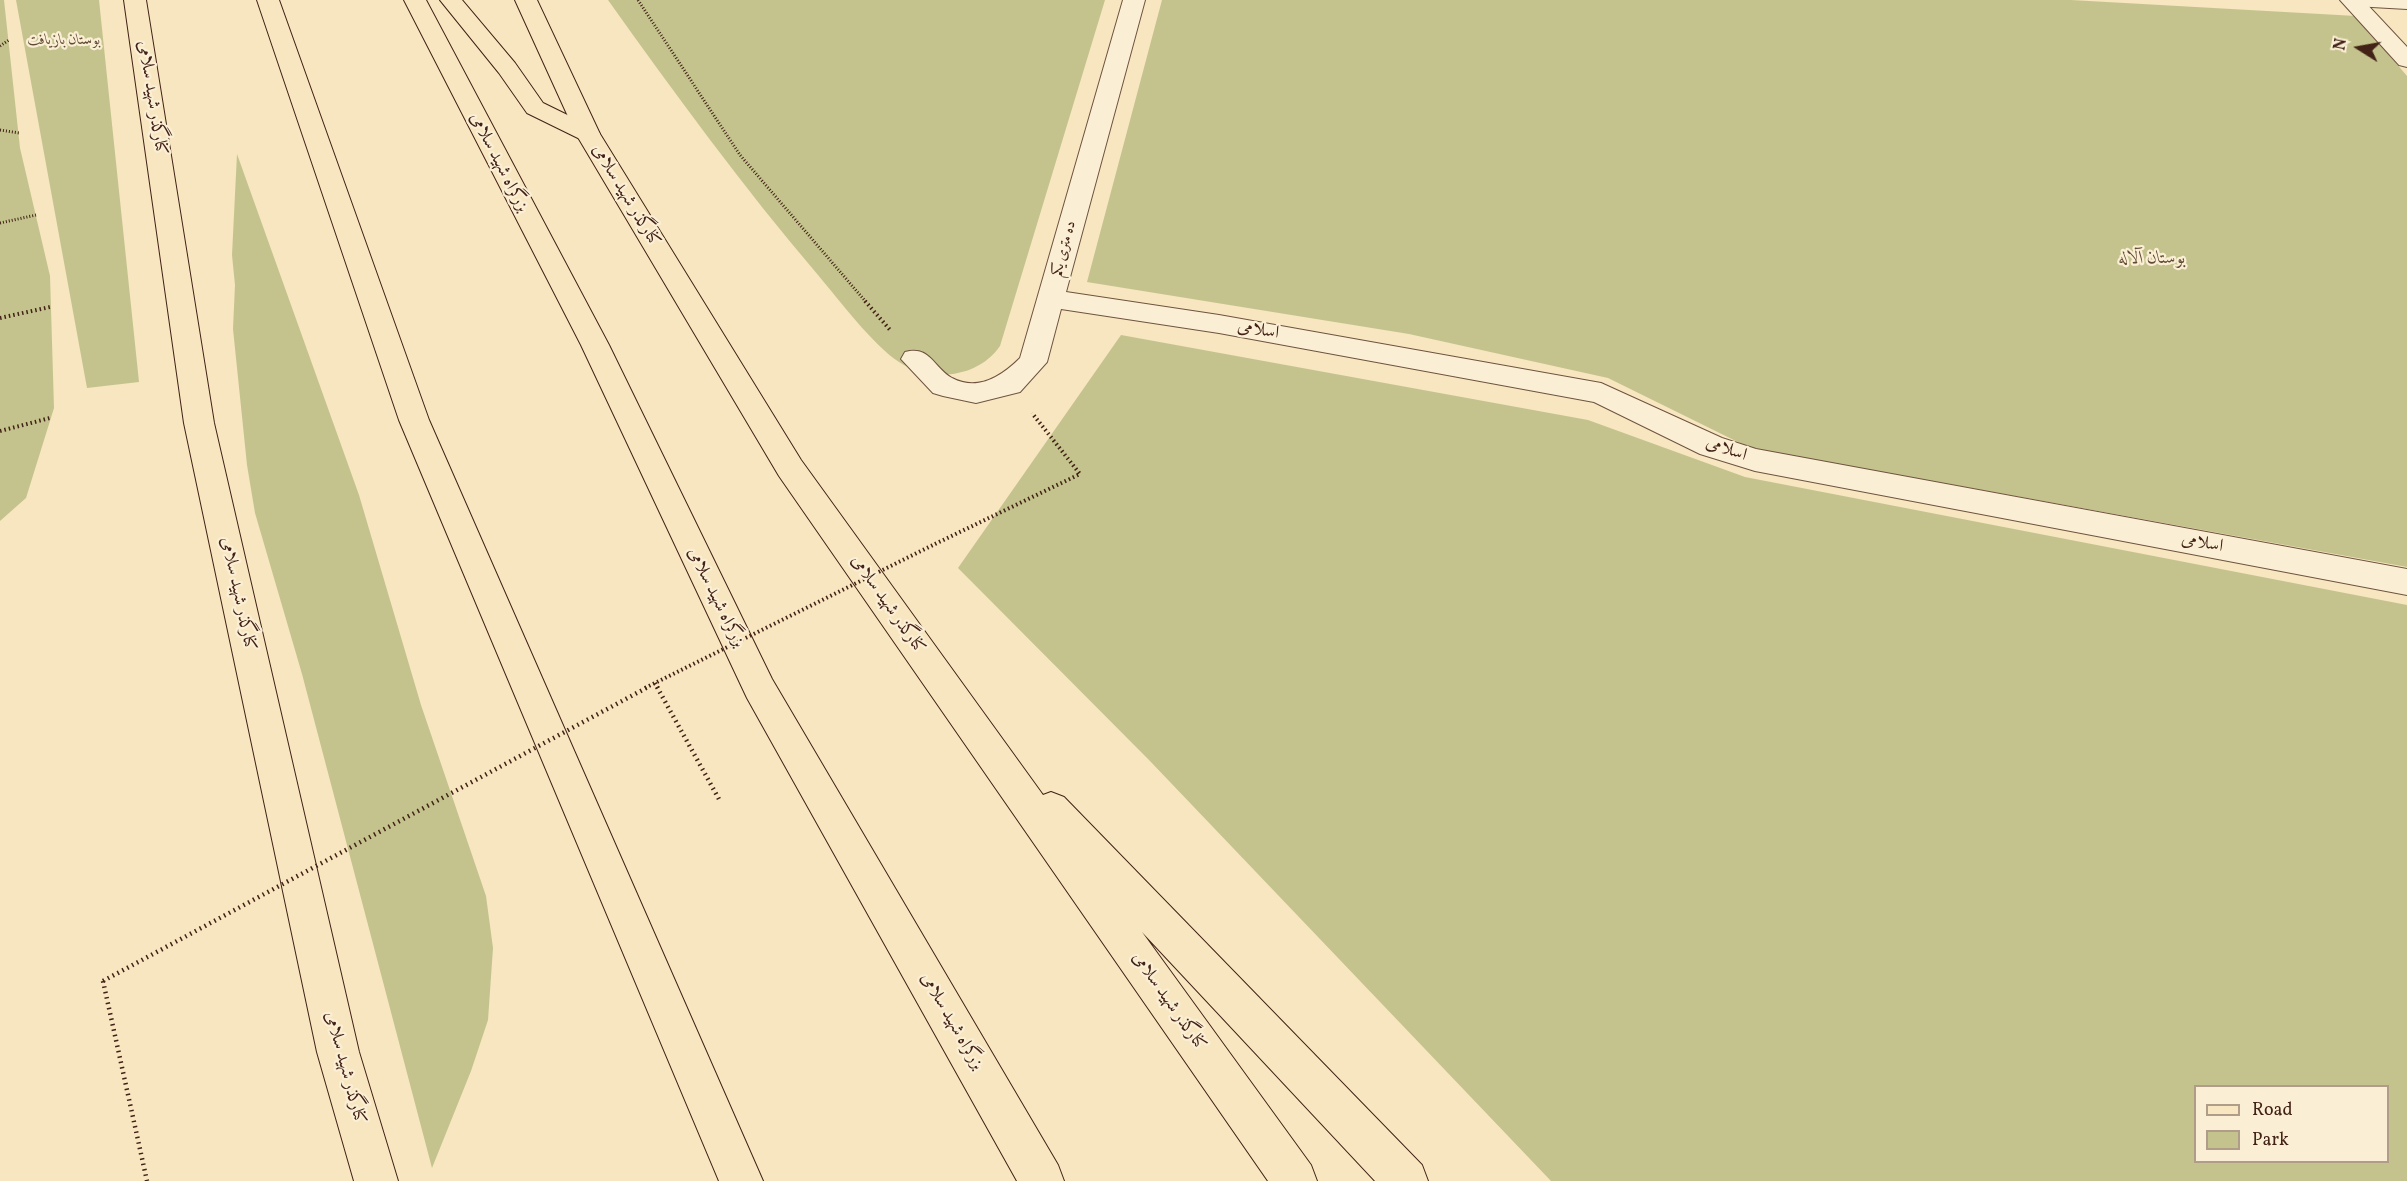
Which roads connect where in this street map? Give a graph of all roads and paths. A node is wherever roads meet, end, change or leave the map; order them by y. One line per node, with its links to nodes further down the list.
1 (135, 0): 30 (main road, کنارگذر شهید سلامی)
2 (268, 0): 31 (main road)
3 (415, 0): 32 (main road, بزرگراه شهید سلامی)
4 (450, 0): 15 (main road)
5 (526, 0): 15 (main road, کنارگذر شهید سلامی)
6 (638, 0): 21 (path)
7 (1134, 0): 18 (street, ده متری یکم)
8 (2352, 0): 9 (street); 12 (street)
9 (2407, 3)
10 (0, 40): 11 (path)
11 (0, 46)
12 (2407, 60)
13 (0, 130): 14 (path)
14 (19, 133)
15 (588, 134): 27 (main road, کنارگذر شهید سلامی)
16 (36, 215): 17 (path)
17 (0, 224)
18 (1052, 298): 22 (street, ده متری یکم); 25 (street, اسلامی)
19 (50, 307): 20 (path)
20 (0, 318)
21 (915, 359): 22 (street)
22 (1010, 385): 26 (path, bridge)
23 (50, 418): 24 (path)
24 (0, 431)
25 (2407, 582)
26 (655, 684): 28 (path); 29 (path, bridge)
27 (971, 724): 33 (main road, کنارگذر شهید سلامی); 34 (main road)
28 (720, 801)
29 (147, 1181)
30 (376, 1181)
31 (741, 1181)
32 (1042, 1181)
33 (1295, 1181)
34 (1406, 1181)

